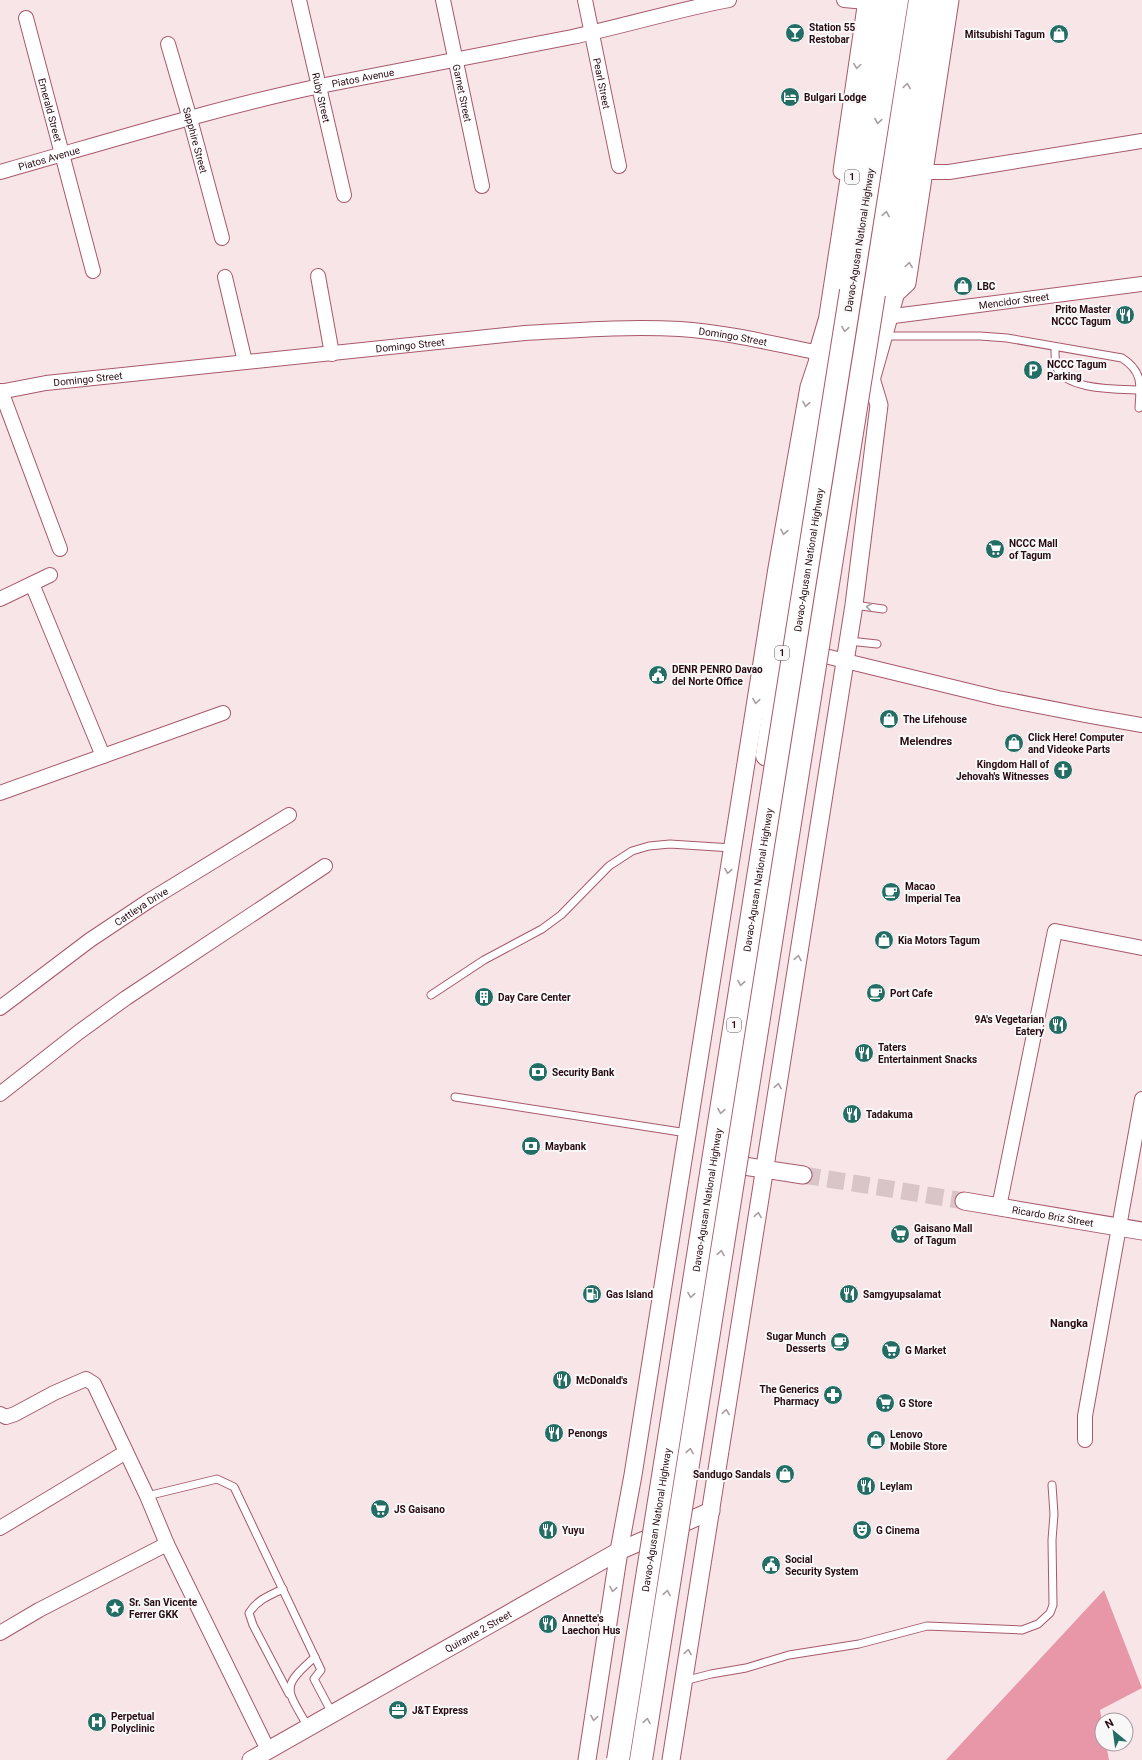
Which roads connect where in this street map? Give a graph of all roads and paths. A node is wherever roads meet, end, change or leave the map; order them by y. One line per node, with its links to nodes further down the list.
1 (299, 0): 12 (street, Ruby Street)
2 (443, 0): 11 (street, Garnet Street)
3 (584, 0): 9 (street, Pearl Street)
4 (729, 0): 9 (street, Piatos Avenue)
5 (844, 0): 6 (street)
6 (878, 1): 28 (highway, Davao-Agusan National Highway / 1, one-way to 28); 88 (highway, Davao-Agusan National Highway / 1, one-way to 88, bridge)
7 (939, 5): 18 (street); 26 (highway, one-way to 7)
8 (26, 18): 15 (street, Emerald Street)
9 (591, 33): 11 (street, Piatos Avenue); 16 (street, Pearl Street)
10 (168, 44): 13 (street, Sapphire Street)
11 (456, 61): 12 (street, Piatos Avenue); 19 (street, Garnet Street)
12 (320, 86): 13 (street, Piatos Avenue); 20 (street, Ruby Street)
13 (190, 118): 15 (street, Piatos Avenue); 21 (street, Sapphire Street)
14 (1142, 141): 18 (street)
15 (63, 154): 17 (street, Piatos Avenue); 22 (street, Emerald Street)
16 (619, 166)
17 (0, 172)
18 (923, 172): 26 (street, one-way to 18)
19 (482, 186)
20 (344, 195)
21 (222, 238)
22 (93, 271)
23 (318, 276): 29 (street)
24 (225, 277): 30 (street)
25 (1142, 284): 26 (street, Mencidor Street)
26 (882, 317): 27 (lane); 28 (highway); 31 (highway); 89 (highway, one-way to 26, bridge)
27 (1055, 347): 32 (lane); 32 (lane)
28 (820, 353): 29 (street, Domingo Street); 31 (highway); 36 (highway, Davao-Agusan National Highway / 1, one-way to 36)
29 (332, 354): 30 (street, Domingo Street)
30 (245, 362): 33 (street, Domingo Street)
31 (870, 375): 40 (street); 44 (highway)
32 (1140, 390): 34 (lane)
33 (1, 392): 35 (street)
34 (1140, 408)
35 (60, 549)
36 (786, 570): 50 (street, one-way to 50); 52 (highway, Davao-Agusan National Highway / 1)
37 (50, 576): 38 (street)
38 (32, 584): 39 (street); 47 (street)
39 (0, 599)
40 (854, 605): 41 (lane, one-way to 40); 42 (street)
41 (883, 609)
42 (848, 641): 43 (lane); 44 (street)
43 (877, 644)
44 (835, 658): 46 (street); 53 (highway); 63 (street, one-way to 44)
45 (223, 712): 47 (street)
46 (1142, 725)
47 (103, 756): 48 (street)
48 (0, 793)
49 (289, 815): 57 (street, Cattleya Drive)
50 (732, 848): 56 (lane); 61 (street, one-way to 61)
51 (325, 866): 58 (street)
52 (744, 904): 53 (highway); 55 (highway, Davao-Agusan National Highway / 1)
53 (784, 910): 55 (highway)
54 (1142, 948): 66 (street)
55 (777, 959): 62 (highway)
56 (431, 995)
57 (1, 1006)
58 (0, 1094)
59 (455, 1097): 61 (lane)
60 (1142, 1099): 67 (street)
61 (687, 1133): 77 (street)
62 (744, 1166): 63 (street)
63 (765, 1169): 64 (street); 74 (street, one-way to 63)
64 (803, 1175)
65 (964, 1201): 66 (street, Ricardo Briz Street)
66 (999, 1207): 67 (street, Ricardo Briz Street)
67 (1119, 1227): 68 (street, Ricardo Briz Street); 70 (street)
68 (1142, 1231)
69 (0, 1414): 71 (street)
70 (1084, 1440)
71 (126, 1452): 73 (street); 75 (street)
72 (1052, 1485): 81 (lane)
73 (147, 1496): 76 (street); 78 (lane)
74 (711, 1511): 77 (street, Quirante 2 Street); 81 (street, one-way to 74)
75 (0, 1528)
76 (166, 1544): 79 (street); 85 (street)
77 (619, 1551): 83 (street, Quirante 2 Street); 87 (street, one-way to 87)
78 (283, 1589): 80 (lane); 82 (lane)
79 (0, 1633)
80 (315, 1657): 82 (lane); 83 (lane)
81 (684, 1681): 90 (street)
82 (289, 1694): 84 (lane)
83 (332, 1713): 84 (street, Quirante 2 Street)
84 (308, 1727): 85 (street, Quirante 2 Street)
85 (268, 1750): 86 (street, Quirante 2 Street)
86 (251, 1760)
87 (587, 1760)
88 (618, 1760)
89 (641, 1760)
90 (671, 1760)

